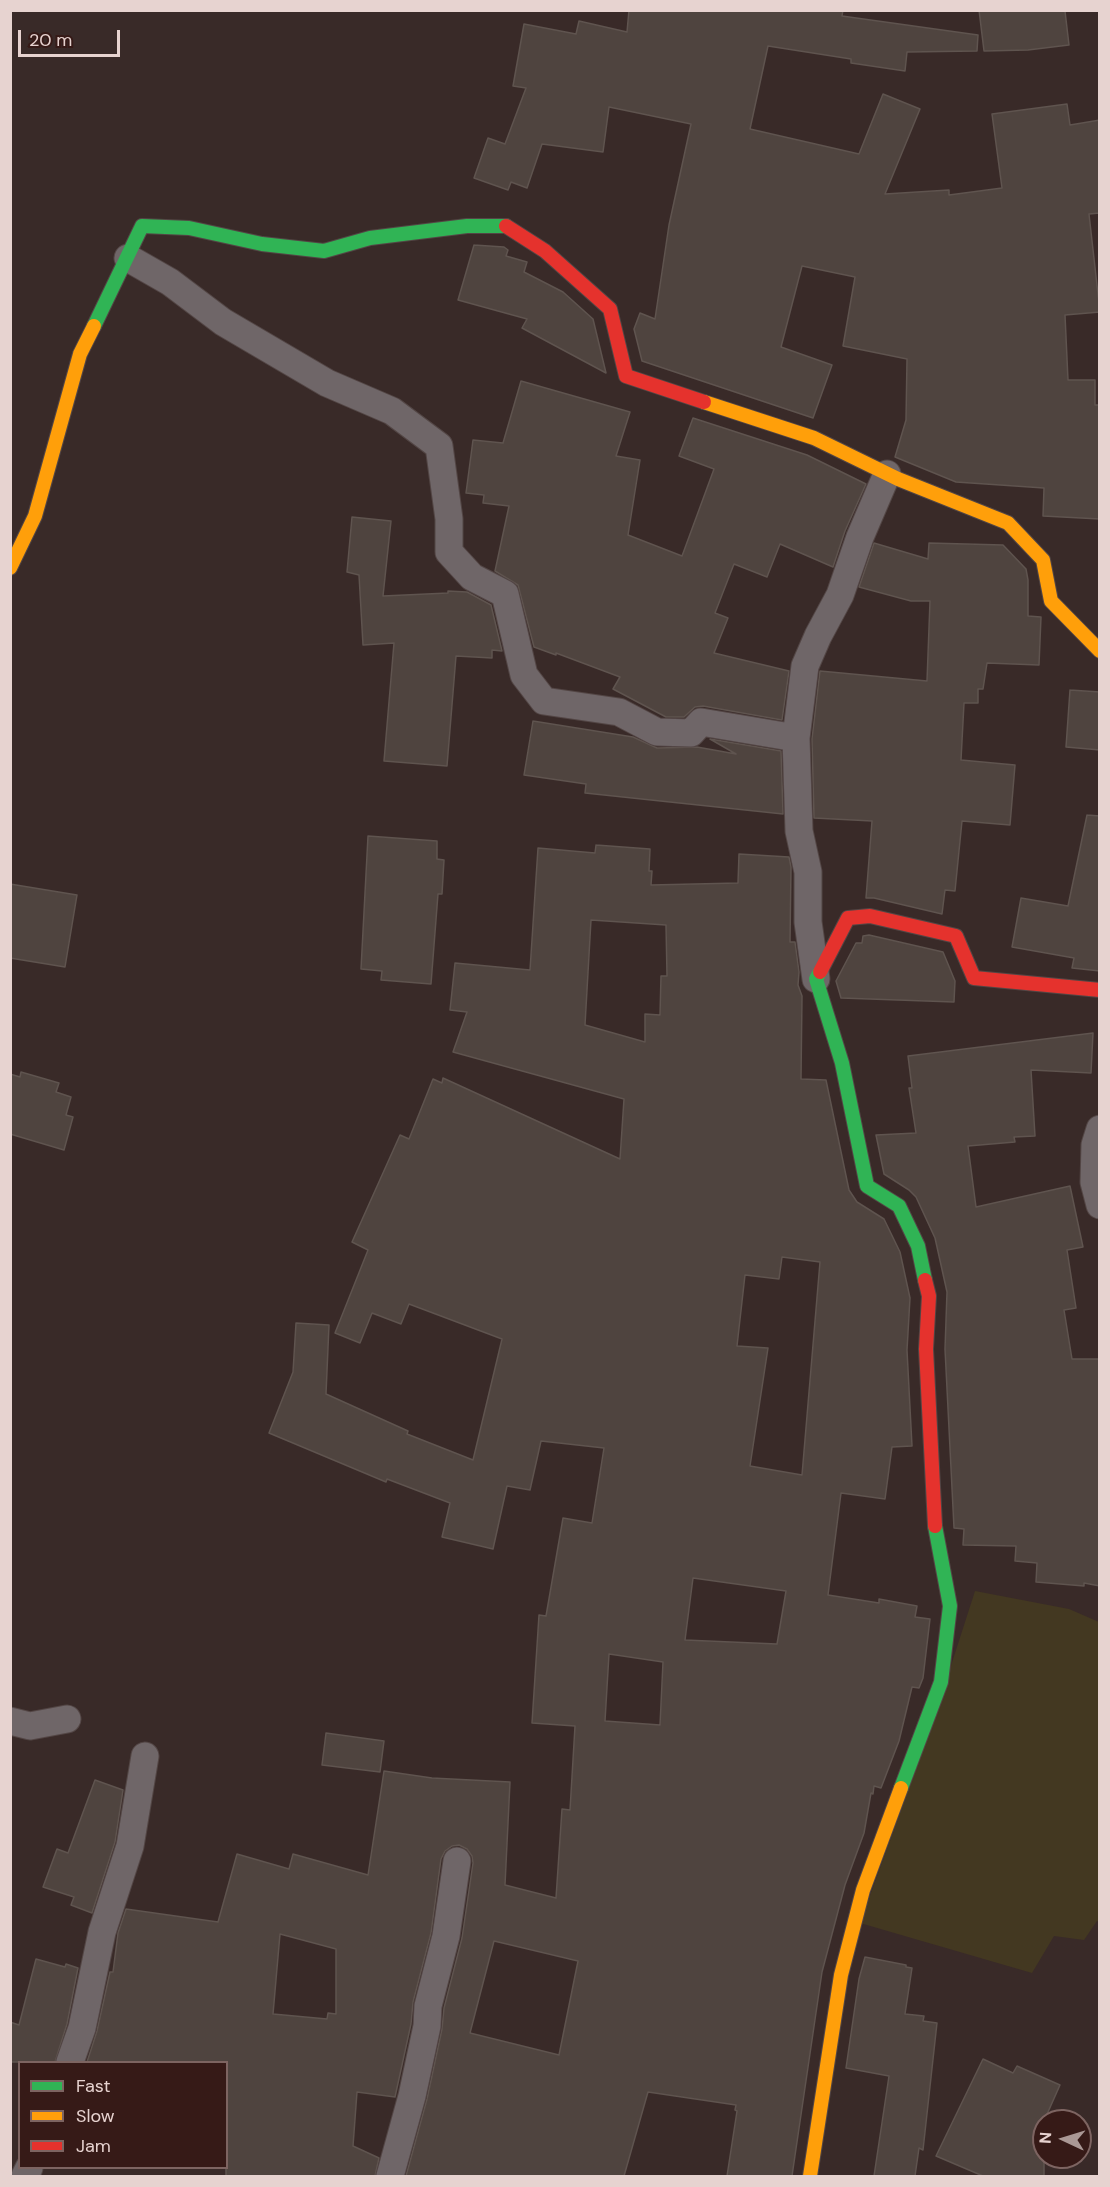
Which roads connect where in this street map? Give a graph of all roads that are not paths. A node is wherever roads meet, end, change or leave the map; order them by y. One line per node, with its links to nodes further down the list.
1 (128, 258): 2 (street); 3 (street); 5 (street)
2 (887, 474): 4 (street); 5 (street)
3 (10, 568)
4 (1100, 651)
5 (796, 738): 6 (street)
6 (816, 979): 7 (street); 16 (street)
7 (1100, 990)
8 (1100, 1129): 9 (street)
9 (1100, 1205)
10 (67, 1719): 11 (street)
11 (10, 1721)
12 (145, 1756): 14 (street)
13 (457, 1861): 15 (street)
14 (70, 2061)
15 (390, 2176)
16 (810, 2176)

